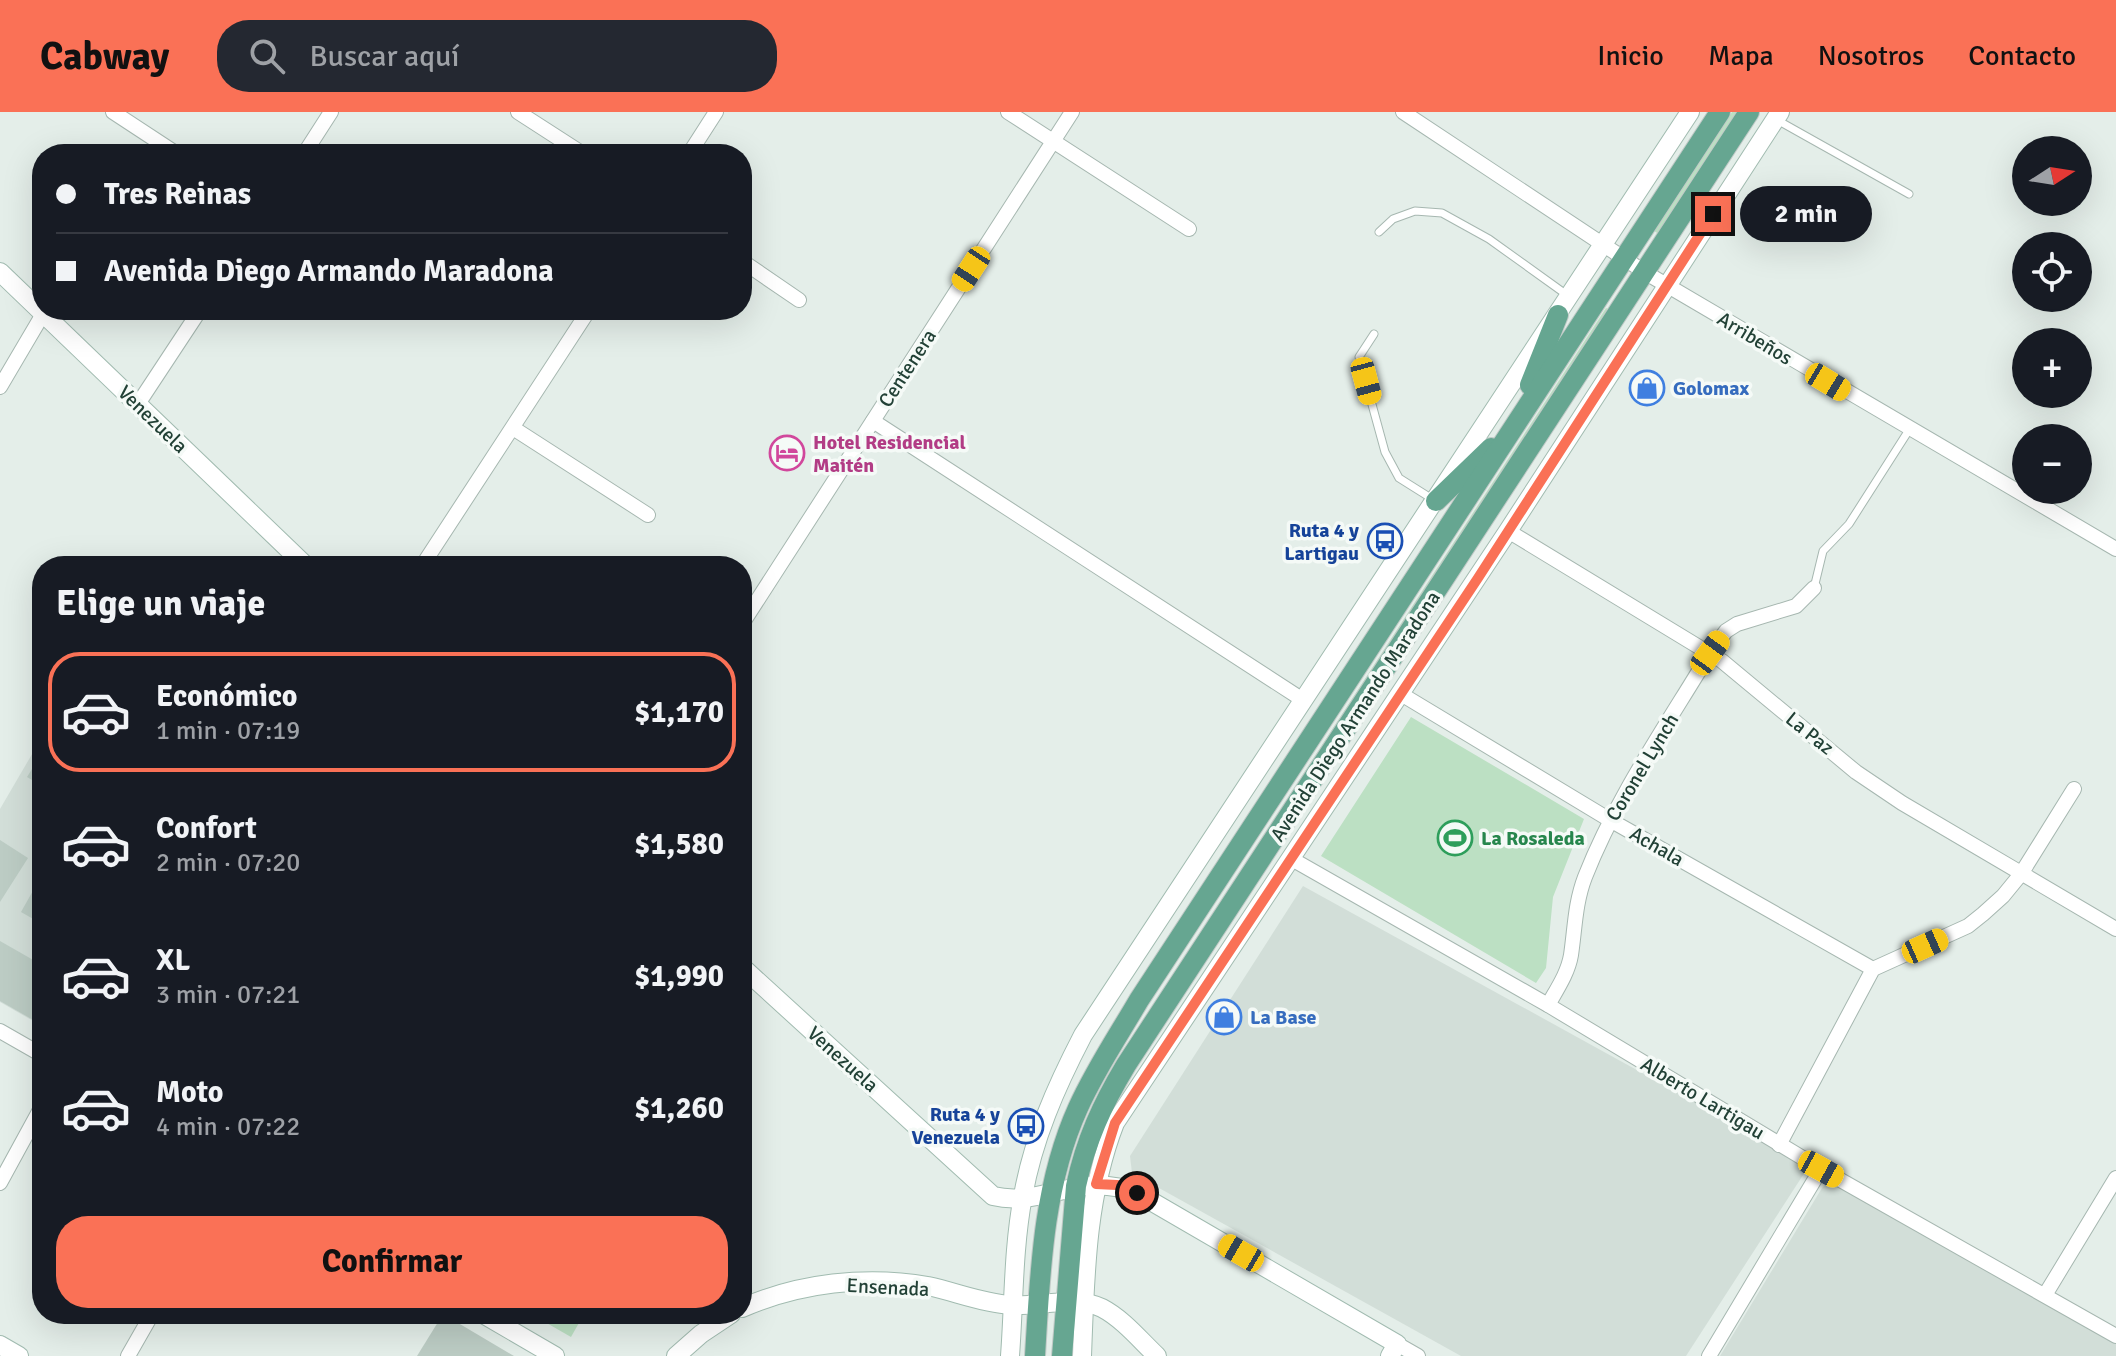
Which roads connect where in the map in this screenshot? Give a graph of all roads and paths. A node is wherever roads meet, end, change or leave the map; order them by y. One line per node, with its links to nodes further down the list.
1 (113, 112): 13 (street)
2 (331, 112): 14 (street)
3 (518, 112): 15 (street)
4 (716, 112): 16 (street)
5 (1008, 112): 12 (street)
6 (1072, 112): 12 (street, Centenera)
7 (1403, 112): 20 (street, Arribeños)
8 (1690, 112): 20 (street)
9 (1720, 112): 21 (main road, Avenida Diego Armando Maradona)
10 (1749, 112): 24 (main road, Avenida Diego Armando Maradona)
11 (1778, 116): 17 (lane); 25 (street, Avenida Diego Armando Maradona)
12 (1053, 142): 18 (street); 37 (street, Centenera)
13 (162, 144)
14 (310, 144)
15 (568, 144)
16 (695, 144)
17 (1909, 194)
18 (1189, 229)
19 (1379, 232): 26 (lane)
20 (1604, 243): 21 (street, Arribeños); 26 (street)
21 (1625, 257): 24 (street, Arribeños); 38 (main road, Avenida Diego Armando Maradona)
22 (752, 268): 27 (street)
23 (0, 272): 28 (street, Venezuela)
24 (1646, 273): 25 (street, Arribeños); 67 (main road, Avenida Diego Armando Maradona)
25 (1667, 285): 40 (street, Arribeños); 43 (street, Avenida Diego Armando Maradona)
26 (1569, 296): 29 (street)
27 (799, 300)
28 (32, 303)
29 (1558, 315): 38 (main road); 41 (street)
30 (39, 320): 35 (street)
31 (49, 320): 36 (street, Venezuela)
32 (193, 320): 36 (street)
33 (583, 320): 39 (street)
34 (1374, 334): 41 (lane)
35 (0, 387)
36 (138, 404): 45 (street, Venezuela)
37 (873, 421): 48 (street, Centenera); 51 (street)
38 (1515, 425): 41 (main road); 68 (main road, Avenida Diego Armando Maradona)
39 (513, 428): 42 (street); 46 (street)
40 (1909, 430): 44 (street, Arribeños); 47 (lane)
41 (1436, 501): 51 (street)
42 (648, 515)
43 (1508, 531): 49 (street, La Paz); 50 (street, Avenida Diego Armando Maradona)
44 (2116, 549)
45 (296, 556)
46 (429, 556)
47 (1814, 588): 49 (street, Coronel Lynch)
48 (752, 609)
49 (1710, 653): 53 (street, Coronel Lynch); 55 (street, La Paz)
50 (1401, 694): 53 (street, Achala); 54 (street, Avenida Diego Armando Maradona)
51 (1303, 700): 69 (street)
52 (2074, 789): 55 (street)
53 (1610, 820): 57 (street, Achala); 59 (street, Coronel Lynch)
54 (1290, 858): 59 (street, Alberto Lartigau); 67 (street, Avenida Diego Armando Maradona)
55 (2021, 874): 56 (street, La Paz); 57 (street)
56 (2116, 929)
57 (1873, 969): 63 (street)
58 (752, 976): 69 (street, Venezuela)
59 (1548, 1005): 63 (street, Alberto Lartigau)
60 (0, 1031): 61 (street)
61 (32, 1049)
62 (32, 1124): 66 (street)
63 (1779, 1145): 64 (street, Alberto Lartigau)
64 (1821, 1169): 70 (street, Alberto Lartigau); 91 (street)
65 (2116, 1178): 70 (street)
66 (0, 1183)
67 (1086, 1185): 68 (street); 71 (main road, Avenida Diego Armando Maradona); 80 (street)
68 (1050, 1192): 69 (street); 73 (main road, Avenida Diego Armando Maradona)
69 (1023, 1198): 74 (street)
70 (2045, 1295): 78 (street, Alberto Lartigau)
71 (1074, 1303): 73 (street, Ensenada); 87 (main road, Avenida Diego Armando Maradona); 88 (street, Avenida Diego Armando Maradona); 89 (street)
72 (752, 1304): 74 (street, Ensenada)
73 (1039, 1304): 74 (street, Ensenada); 86 (main road, Avenida Diego Armando Maradona)
74 (1013, 1305): 81 (street)
75 (146, 1324): 83 (street)
76 (500, 1324): 84 (street)
77 (716, 1324): 85 (street)
78 (2116, 1336)
79 (0, 1345): 82 (street)
80 (1393, 1350): 90 (street)
81 (1008, 1352)
82 (19, 1356)
83 (128, 1356)
84 (555, 1356)
85 (676, 1356)
86 (1035, 1356)
87 (1062, 1356)
88 (1082, 1356)
89 (1157, 1356)
90 (1418, 1356)
91 (1709, 1356)

